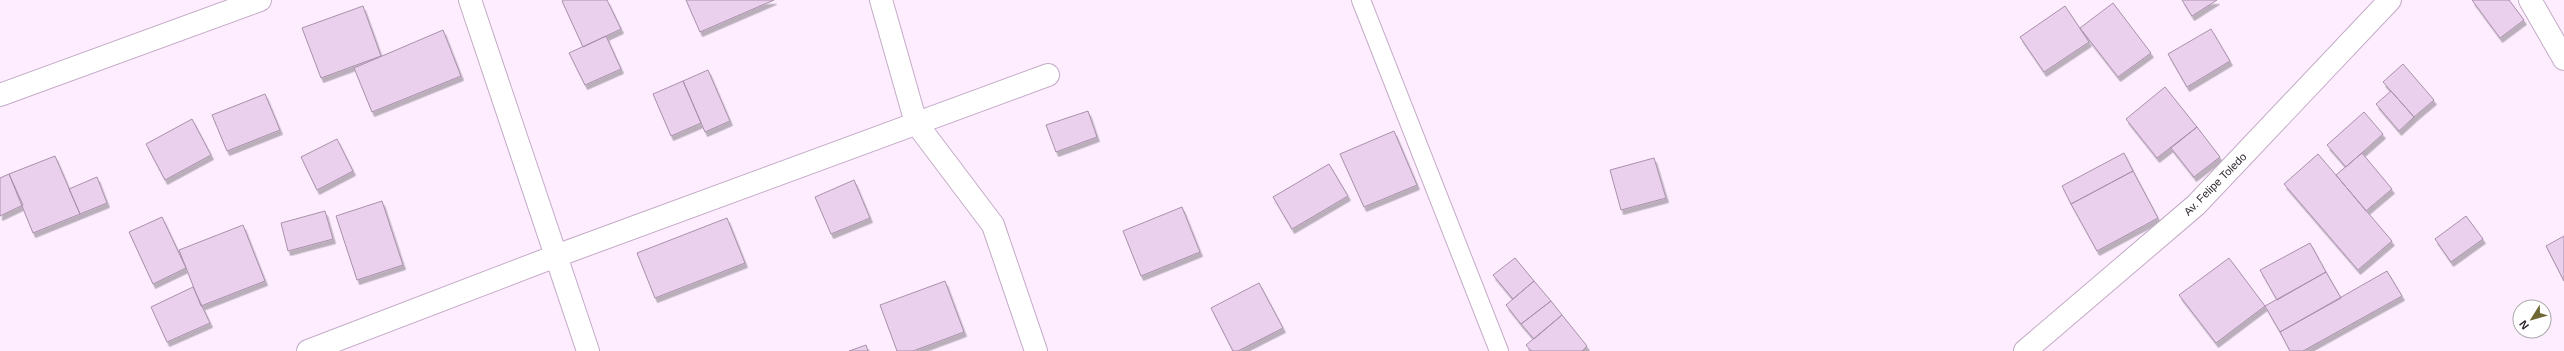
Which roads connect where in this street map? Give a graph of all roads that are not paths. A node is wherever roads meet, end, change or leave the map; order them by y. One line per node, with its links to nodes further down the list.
1 (260, 0): 9 (street)
2 (470, 0): 11 (street)
3 (881, 0): 10 (street)
4 (1361, 0): 15 (lane)
5 (2390, 0): 16 (street, Av. Felipe Toledo)
6 (2530, 0): 7 (street)
7 (2564, 59)
8 (1048, 75): 10 (street)
9 (0, 95)
10 (916, 123): 11 (street); 14 (street)
11 (556, 256): 12 (street); 13 (street)
12 (308, 351)
13 (588, 351)
14 (1036, 351)
15 (1499, 351)
16 (2025, 351)

